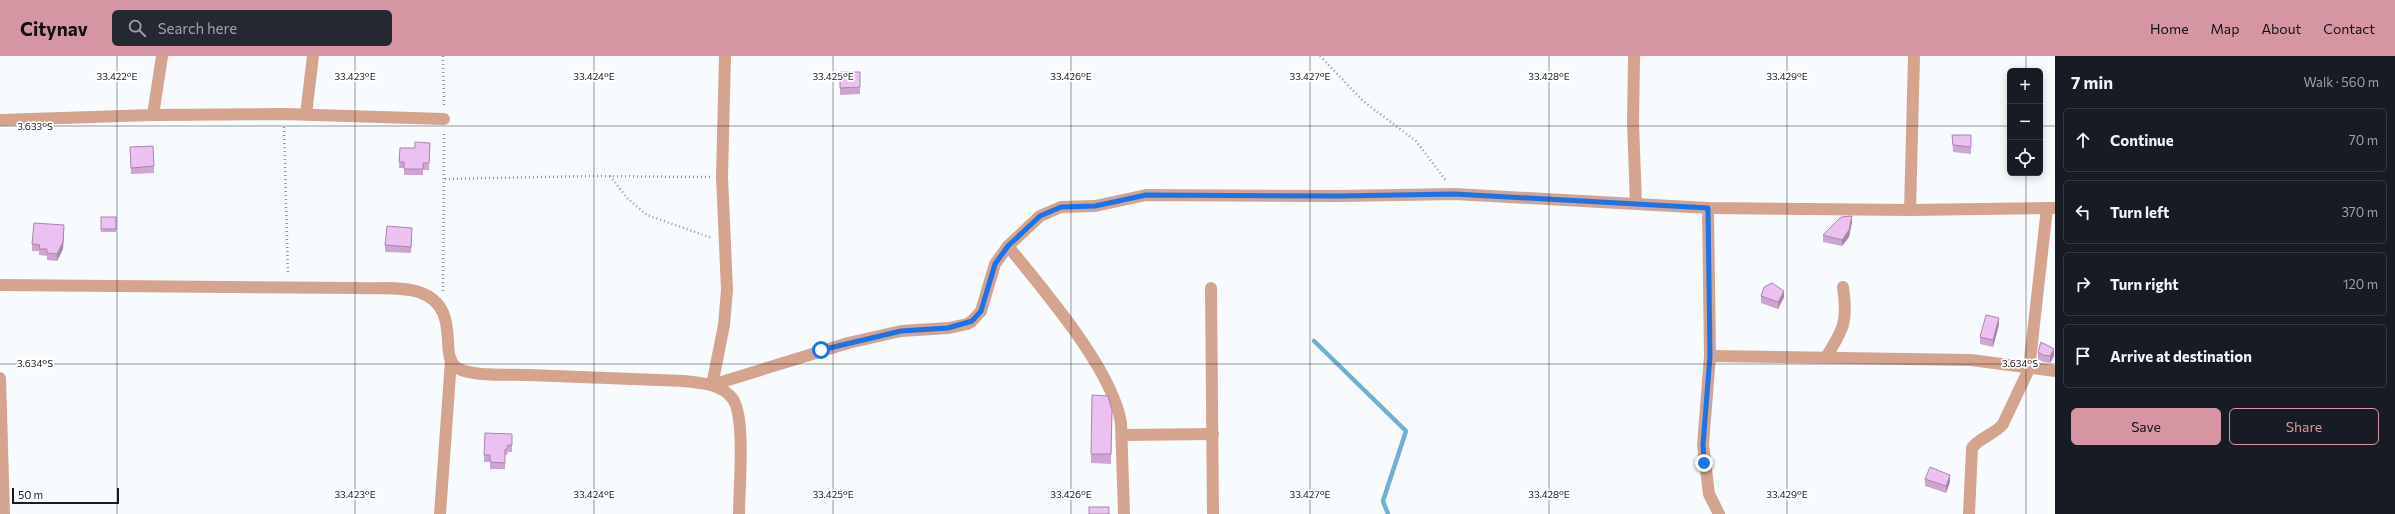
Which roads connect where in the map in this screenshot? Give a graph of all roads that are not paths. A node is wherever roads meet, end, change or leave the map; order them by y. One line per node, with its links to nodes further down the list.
1 (162, 56): 7 (street)
2 (313, 56): 6 (street)
3 (725, 56): 24 (street)
4 (1634, 56): 10 (street)
5 (1914, 56): 13 (street)
6 (306, 114): 7 (street); 8 (street)
7 (152, 115): 9 (street)
8 (444, 119)
9 (0, 120)
10 (1636, 203): 11 (street); 14 (street)
11 (1708, 208): 13 (street); 18 (street)
12 (2051, 208): 13 (street); 21 (street)
13 (1910, 210)
14 (1008, 246): 24 (street); 26 (street)
15 (0, 285): 20 (street)
16 (1843, 287): 19 (street)
17 (1211, 288): 25 (street)
18 (1710, 356): 19 (street); 32 (street)
19 (1826, 357): 21 (street)
20 (451, 360): 24 (street); 28 (street)
21 (2029, 369): 22 (street); 33 (street)
22 (2055, 371)
23 (0, 378): 27 (street)
24 (712, 385): 29 (street)
25 (1212, 434): 26 (street); 31 (street)
26 (1122, 435): 30 (street)
27 (4, 514)
28 (440, 514)
29 (739, 514)
30 (1124, 514)
31 (1213, 514)
32 (1719, 514)
33 (1970, 514)

